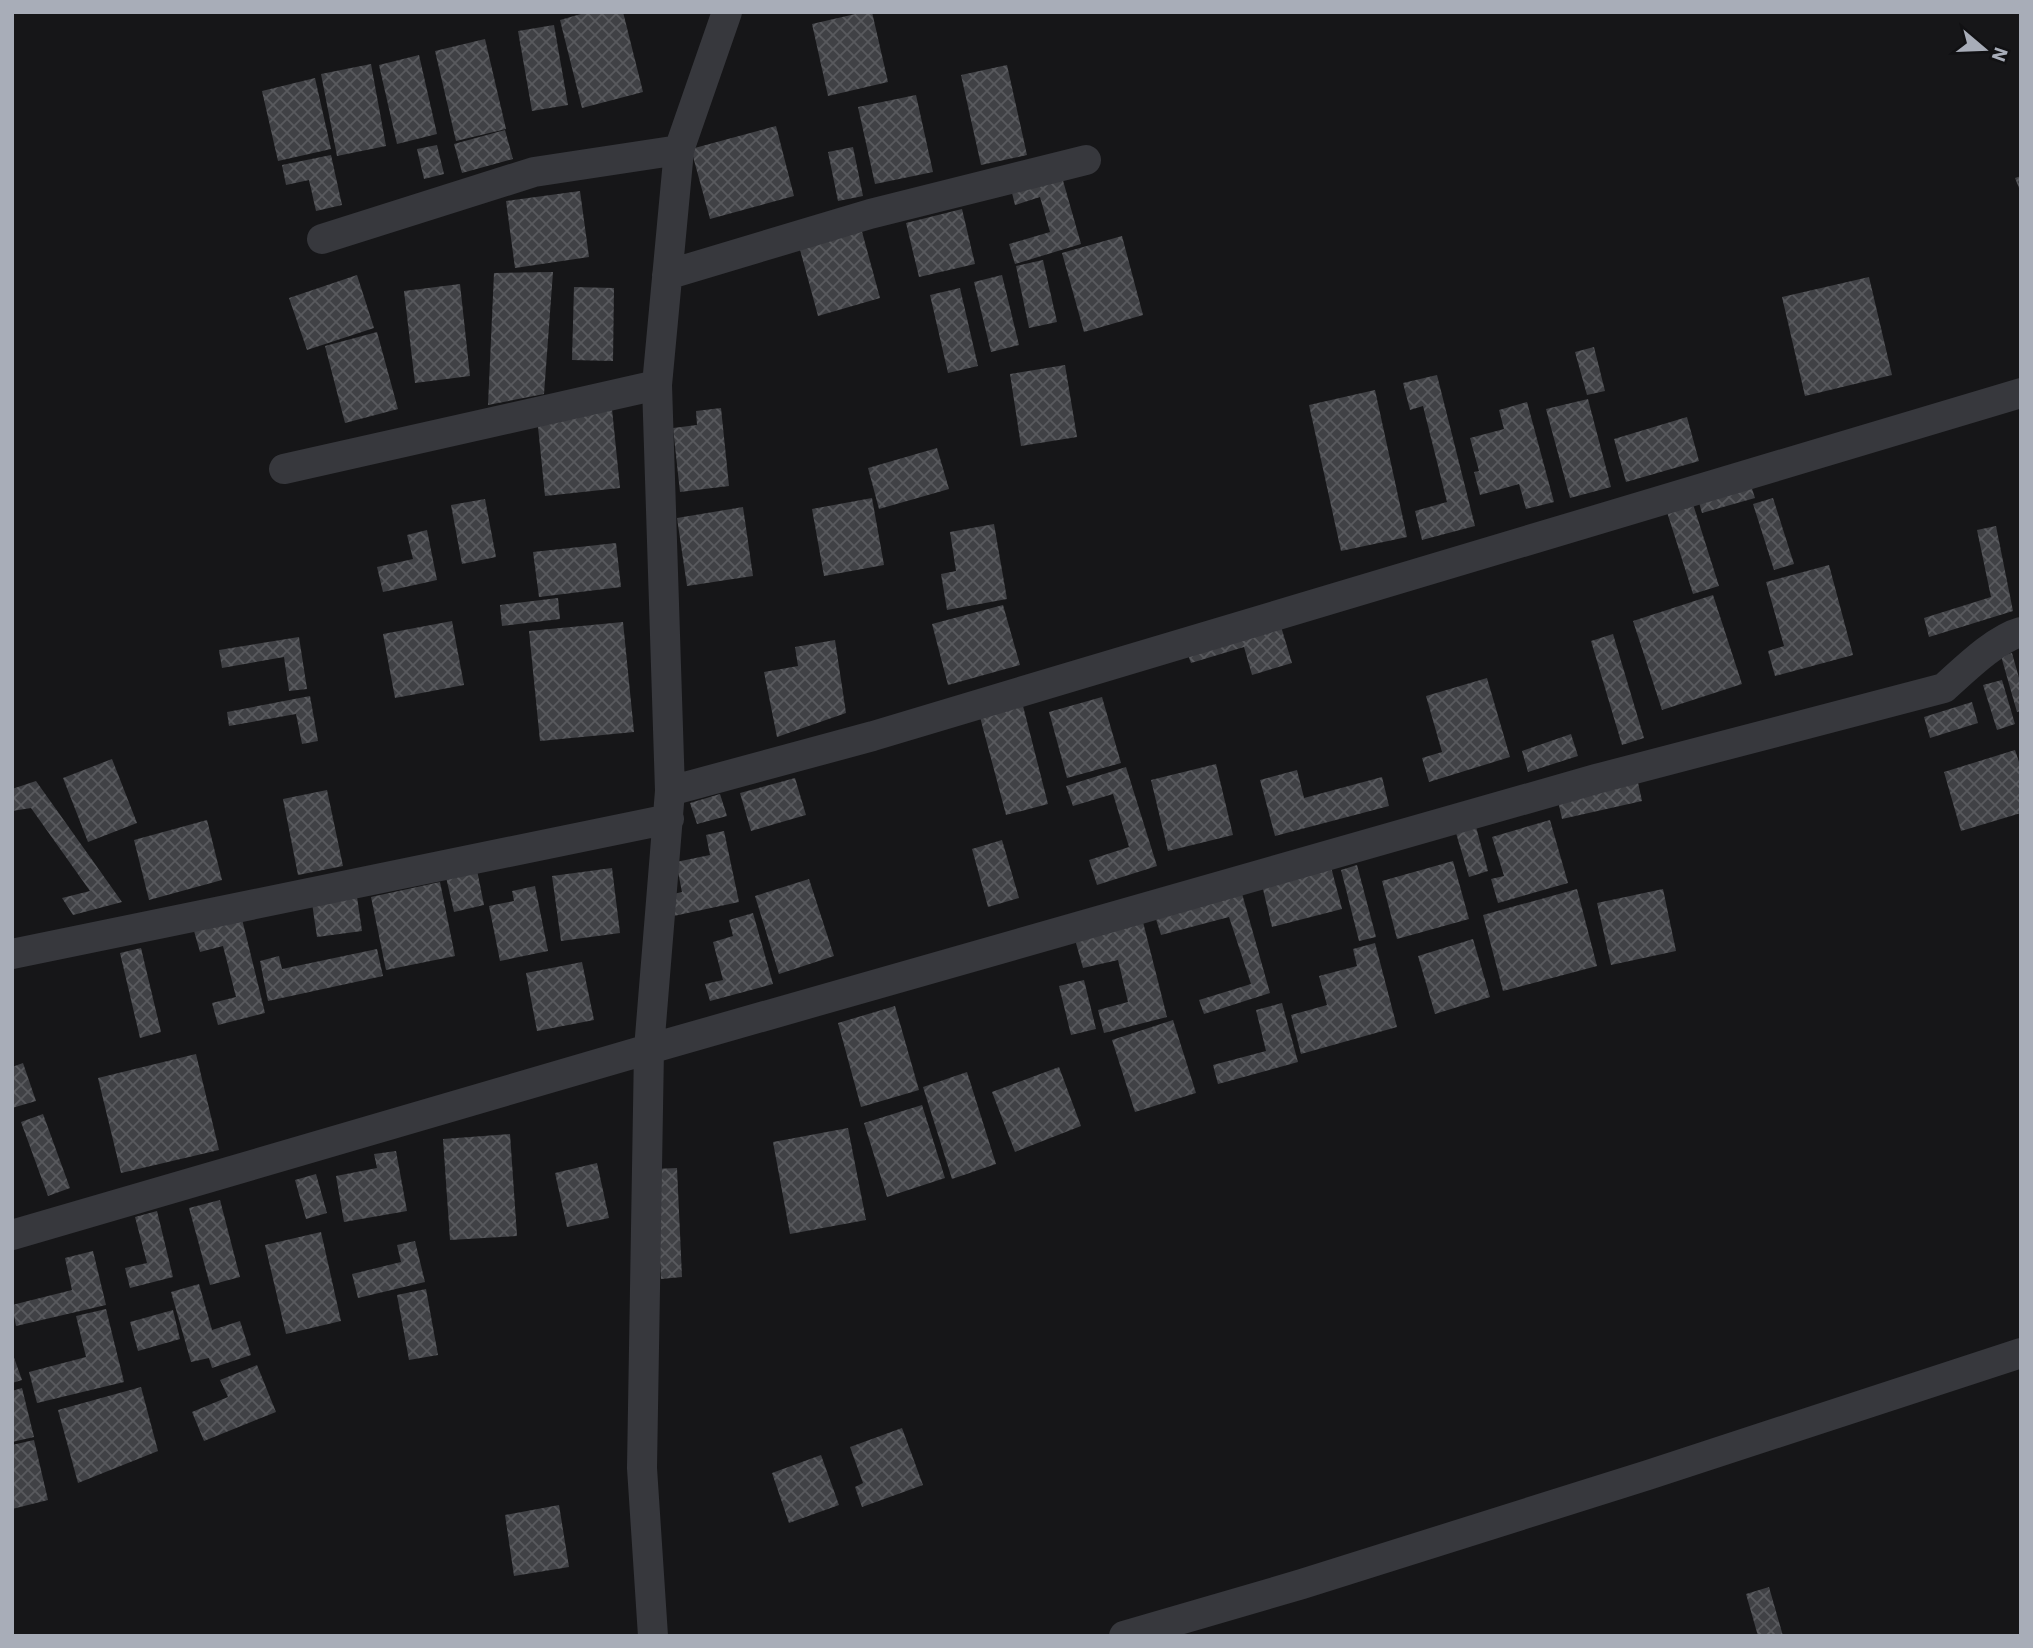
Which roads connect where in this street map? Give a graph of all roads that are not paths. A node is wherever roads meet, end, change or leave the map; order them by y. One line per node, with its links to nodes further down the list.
1 (727, 12): 2 (street)
2 (679, 150): 4 (street); 5 (street)
3 (1086, 160): 5 (street)
4 (323, 239)
5 (667, 275): 6 (street)
6 (657, 385): 8 (street); 10 (street)
7 (2021, 393): 10 (street)
8 (284, 469)
9 (2021, 632): 12 (street)
10 (670, 805): 11 (street); 12 (street)
11 (12, 954)
12 (649, 1049): 13 (street); 15 (street)
13 (12, 1235)
14 (2021, 1353): 16 (street)
15 (653, 1636)
16 (1124, 1636)

